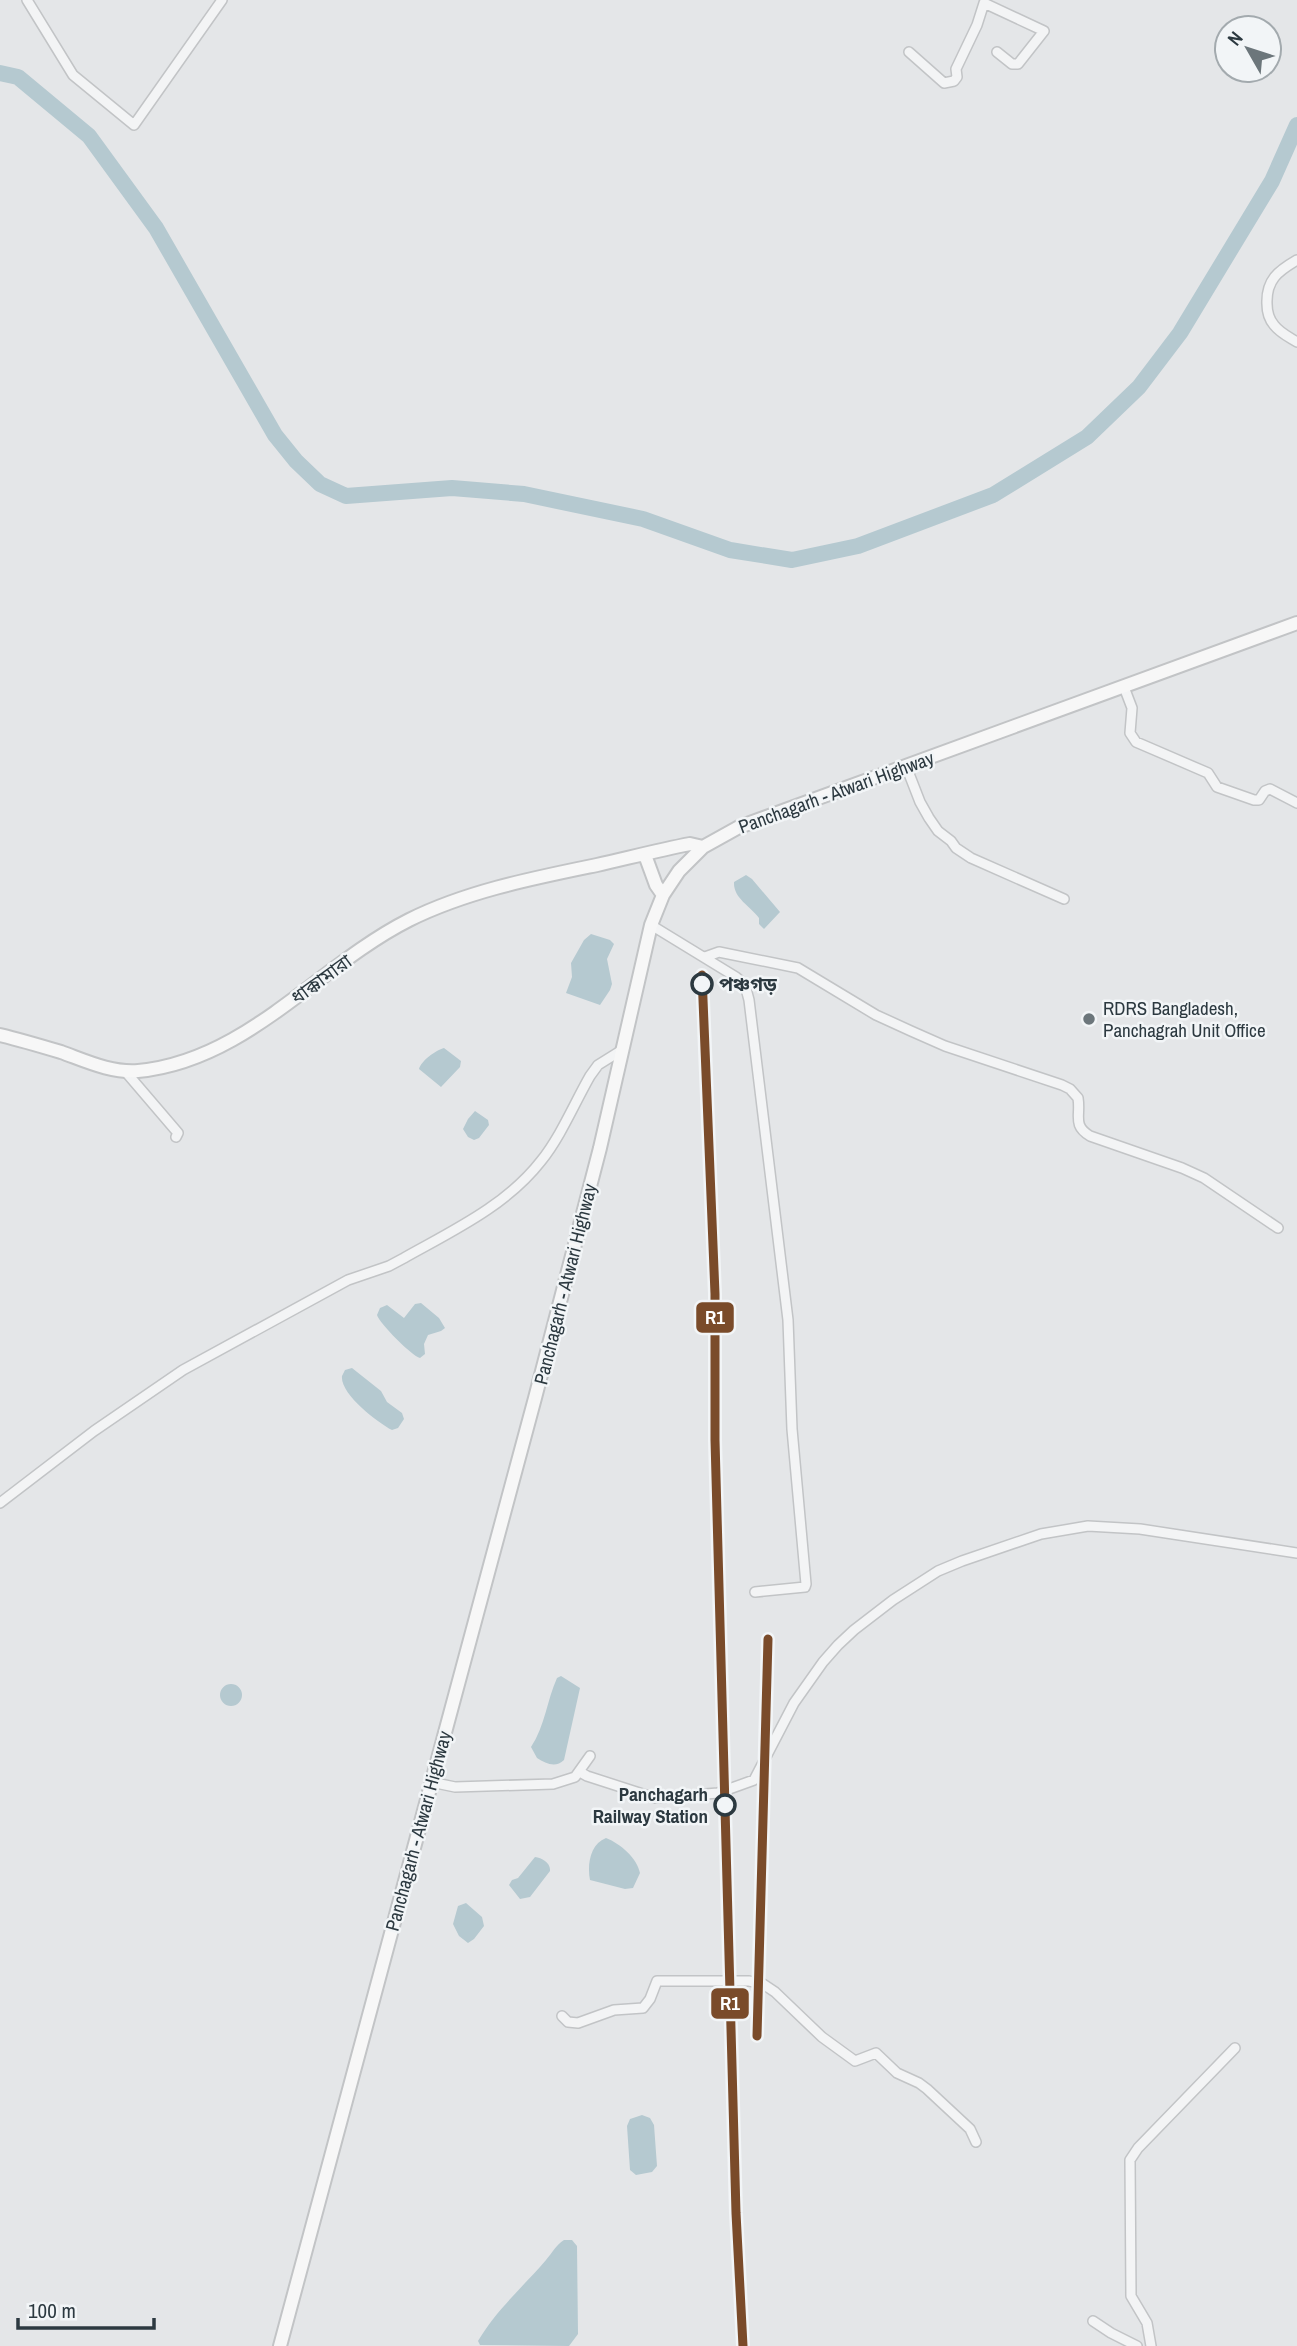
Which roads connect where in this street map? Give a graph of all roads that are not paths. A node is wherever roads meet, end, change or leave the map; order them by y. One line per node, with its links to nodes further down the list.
1 (27, 0): 2 (street)
2 (222, 0)
3 (984, 1): 4 (street); 5 (street)
4 (909, 52)
5 (997, 52)
6 (1297, 260): 7 (street)
7 (1297, 342)
8 (1297, 623): 9 (main road, Panchagarh - Atwari Highway)
9 (1124, 687): 10 (main road, Panchagarh - Atwari Highway); 11 (street)
10 (906, 766): 12 (main road, Panchagarh - Atwari Highway); 15 (street)
11 (1297, 803)
12 (703, 847): 13 (main road, ধাক্কামারা); 14 (main road, Panchagarh - Atwari Highway)
13 (645, 855): 14 (main road); 20 (main road, ধাক্কামারা)
14 (663, 895): 16 (main road, Panchagarh - Atwari Highway)
15 (1064, 899)
16 (651, 925): 17 (street); 19 (main road, Panchagarh - Atwari Highway)
17 (705, 957): 22 (street); 25 (street)
18 (0, 1035): 20 (main road, ধাক্কামারা)
19 (622, 1050): 23 (street); 28 (main road, Panchagarh - Atwari Highway)
20 (125, 1071): 21 (street)
21 (176, 1137)
22 (1278, 1228)
23 (0, 1503)
24 (1297, 1553): 27 (street)
25 (755, 1592)
26 (590, 1756): 27 (street)
27 (580, 1772): 28 (street)
28 (431, 1782): 33 (main road, Panchagarh - Atwari Highway)
29 (562, 2016): 31 (street)
30 (1236, 2048): 35 (street)
31 (976, 2142)
32 (1093, 2322): 34 (street)
33 (280, 2346)
34 (1137, 2346)
35 (1151, 2346)

